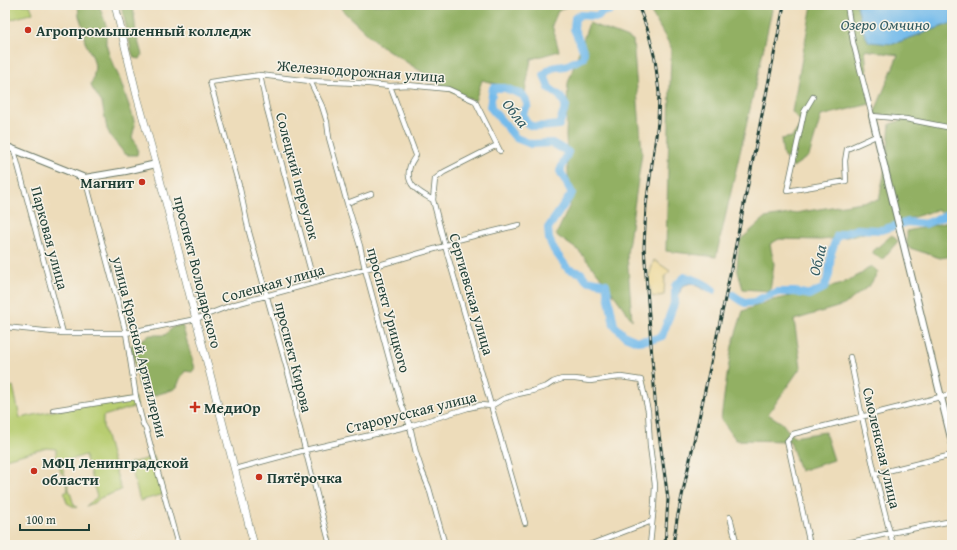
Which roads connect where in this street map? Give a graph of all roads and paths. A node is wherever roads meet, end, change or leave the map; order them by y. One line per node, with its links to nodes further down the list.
1 (115, 5): 15 (main road, проспект Володарского)
2 (846, 5): 8 (street)
3 (260, 75): 4 (street, Железнодорожная улица); 5 (street, Железнодорожная улица); 23 (street, Солецкий переулок)
4 (310, 80): 6 (street, Железнодорожная улица); 19 (street, проспект Урицкого)
5 (210, 82): 24 (street, проспект Кирова)
6 (390, 86): 11 (street, Железнодорожная улица); 18 (street)
7 (813, 97): 10 (street)
8 (872, 116): 9 (street); 10 (street)
9 (952, 128)
10 (876, 136): 31 (street)
11 (497, 145): 14 (street, Железнодорожная улица); 18 (street, Сергиевская улица)
12 (5, 146): 13 (street)
13 (14, 150): 16 (street); 27 (street, Парковая улица)
14 (500, 151)
15 (156, 164): 16 (street); 25 (main road, проспект Володарского)
16 (84, 178): 28 (street, улица Красной Артиллерии)
17 (371, 194): 19 (street)
18 (434, 200): 21 (street, Сергиевская улица)
19 (347, 203): 22 (street, проспект Урицкого)
20 (519, 225): 21 (street, Солецкая улица)
21 (445, 246): 22 (street, Солецкая улица); 33 (street, Сергиевская улица)
22 (365, 269): 23 (street, Солецкая улица); 36 (street, проспект Урицкого)
23 (314, 283): 24 (street, Солецкая улица)
24 (267, 296): 25 (street, Солецкая улица); 38 (street, проспект Кирова)
25 (196, 319): 28 (street, Солецкая улица); 40 (main road, проспект Володарского)
26 (5, 327): 27 (street, Солецкая улица)
27 (63, 333): 28 (street, Солецкая улица)
28 (126, 333): 32 (street, улица Красной Артиллерии)
29 (850, 357): 35 (street, Смоленская улица)
30 (952, 394): 31 (street)
31 (941, 396): 35 (street); 37 (street)
32 (136, 397): 34 (street); 47 (street, улица Красной Артиллерии)
33 (491, 406): 36 (street, Старорусская улица); 43 (street, Старорусская улица); 45 (street, Сергиевская улица)
34 (53, 410)
35 (862, 417): 41 (street, Смоленская улица); 54 (street)
36 (410, 426): 38 (street, Старорусская улица); 50 (street, проспект Урицкого)
37 (952, 442)
38 (305, 450): 40 (street, Старорусская улица); 49 (street, проспект Кирова)
39 (952, 455): 41 (street)
40 (235, 469): 48 (main road, проспект Володарского)
41 (874, 474): 46 (street, Смоленская улица)
42 (730, 517): 53 (street)
43 (652, 521): 51 (street); 52 (street)
44 (952, 521): 46 (street)
45 (525, 523)
46 (890, 533): 55 (street); 56 (street, Смоленская улица)
47 (178, 545)
48 (254, 545)
49 (330, 545)
50 (445, 545)
51 (589, 545)
52 (650, 545)
53 (737, 545)
54 (810, 545)
55 (839, 545)
56 (893, 545)

